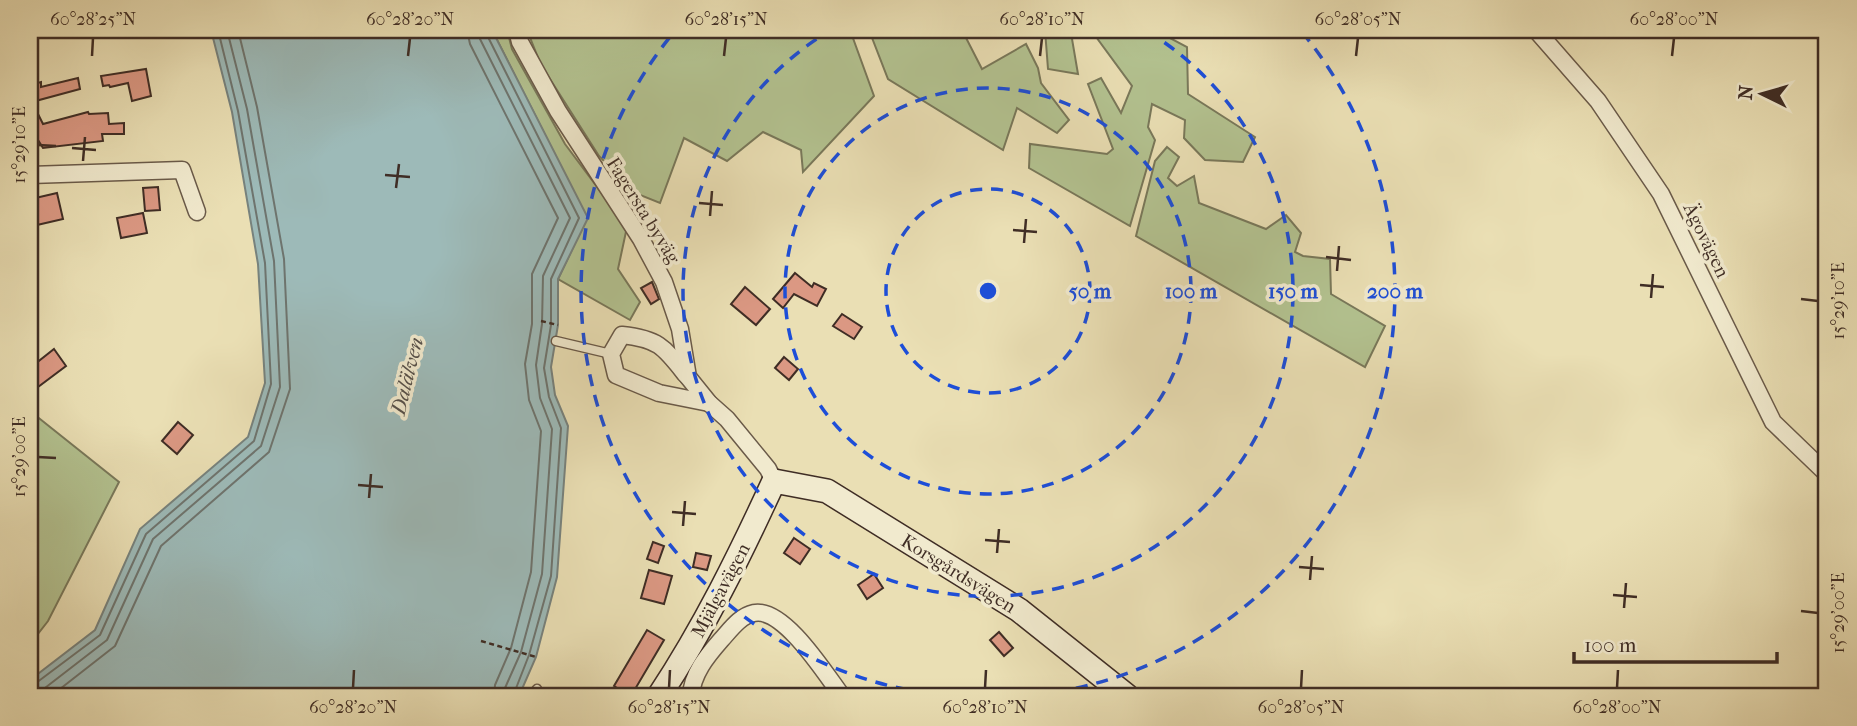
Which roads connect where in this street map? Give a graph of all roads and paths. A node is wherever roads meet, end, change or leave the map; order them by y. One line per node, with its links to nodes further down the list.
1 (517, 30): 9 (street, Fagersta byväg)
2 (1536, 30): 11 (street, Ägovägen)
3 (30, 175): 4 (street)
4 (197, 212)
5 (541, 321): 6 (path)
6 (558, 325)
7 (556, 341): 8 (lane)
8 (611, 354): 9 (street); 10 (street)
9 (688, 377): 10 (street, Fagersta byväg)
10 (709, 403): 12 (street, Fagersta byväg)
11 (1827, 474)
12 (774, 481): 15 (street, Mjälgavägen); 18 (street, Korsgårdsvägen)
13 (481, 640): 14 (path)
14 (536, 657)
15 (659, 696)
16 (691, 696): 17 (street)
17 (842, 696)
18 (1126, 696)

